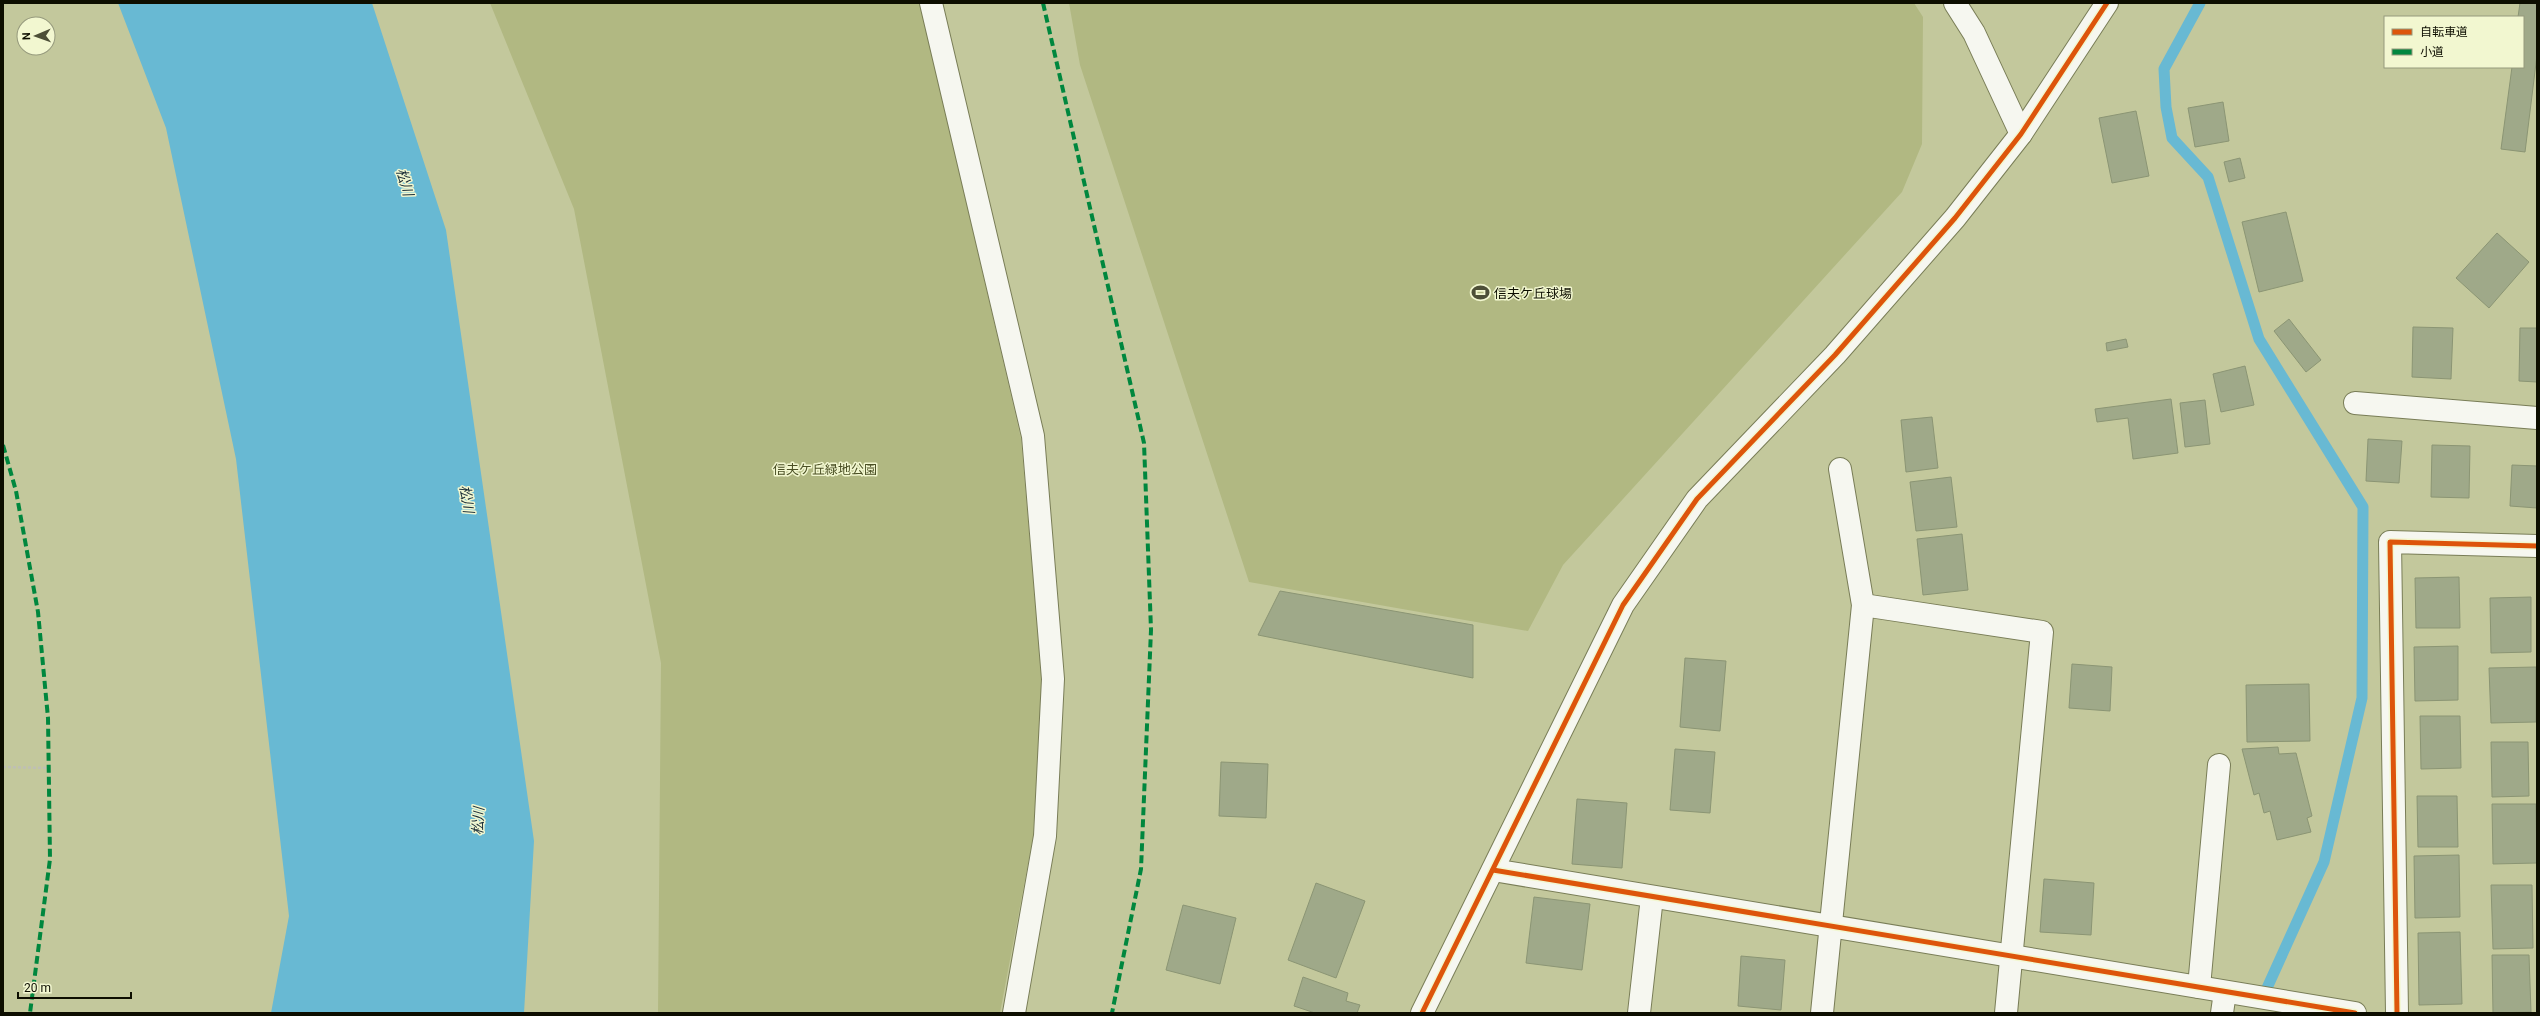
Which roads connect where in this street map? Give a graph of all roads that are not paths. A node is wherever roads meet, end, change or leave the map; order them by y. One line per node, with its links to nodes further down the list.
1 (931, 3): 17 (street)
2 (1955, 3): 4 (street)
3 (2107, 3): 4 (street)
4 (2021, 134): 11 (street)
5 (2355, 403): 6 (street)
6 (2537, 418)
7 (1840, 469): 9 (street)
8 (2537, 546): 24 (street)
9 (1863, 605): 13 (street); 14 (street)
10 (2219, 765): 15 (street)
11 (1493, 870): 12 (street); 18 (street)
12 (1652, 897): 13 (street); 19 (street)
13 (1832, 926): 14 (street); 20 (street)
14 (2012, 956): 15 (street); 21 (street)
15 (2199, 987): 16 (street)
16 (2225, 992): 22 (street); 23 (street)
17 (1014, 1013)
18 (1422, 1013)
19 (1639, 1013)
20 (1822, 1013)
21 (2006, 1013)
22 (2222, 1013)
23 (2355, 1013)
24 (2397, 1013)

